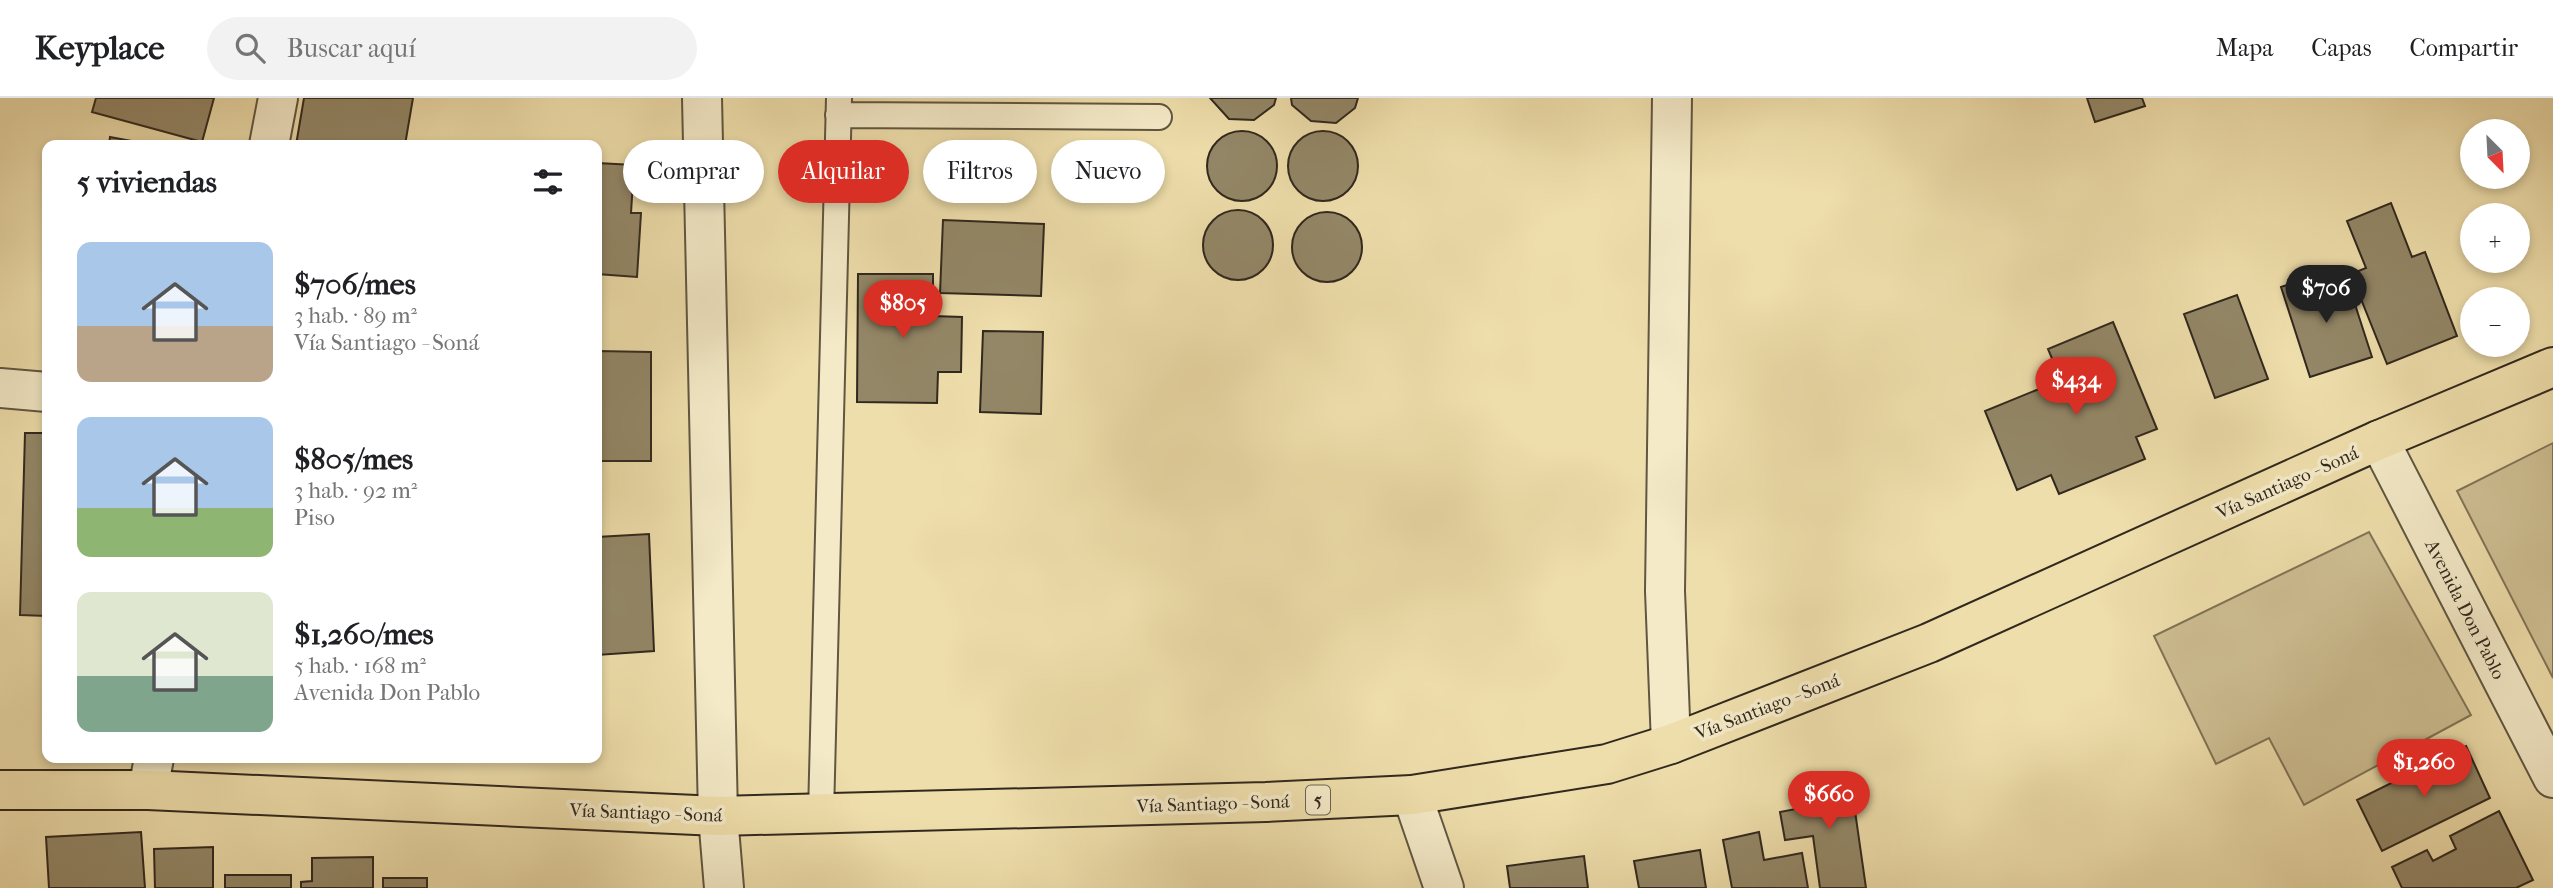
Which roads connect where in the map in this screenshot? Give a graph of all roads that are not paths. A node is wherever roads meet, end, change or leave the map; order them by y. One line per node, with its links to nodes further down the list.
1 (278, 98): 6 (street)
2 (702, 98): 17 (street)
3 (1672, 98): 11 (street)
4 (839, 106): 5 (lane); 16 (lane)
5 (1159, 117)
6 (270, 140)
7 (2553, 367): 10 (main road, Vía Santiago - Soná / 5)
8 (0, 388): 9 (street)
9 (42, 392)
10 (2379, 440): 11 (main road, Vía Santiago - Soná / 5); 13 (street, Avenida Don Pablo)
11 (1671, 744): 15 (main road, Vía Santiago - Soná / 5)
12 (151, 774): 14 (main road, Vía Santiago - Soná / 5); 17 (main road, Vía Santiago - Soná / 5)
13 (2553, 778)
14 (0, 790)
15 (1412, 795): 16 (main road, Vía Santiago - Soná / 5); 19 (street)
16 (821, 814): 17 (main road, Vía Santiago - Soná / 5)
17 (718, 816): 18 (street)
18 (724, 888)
19 (1444, 888)

